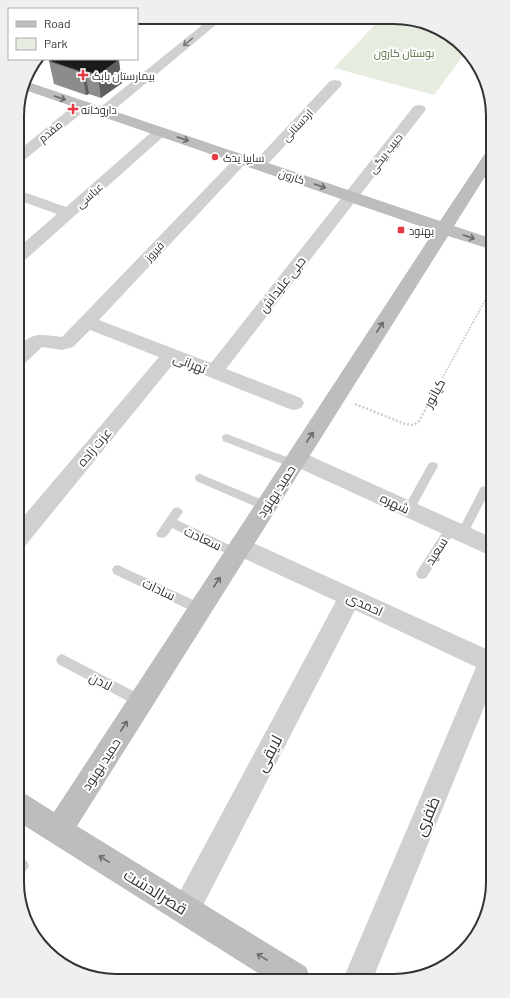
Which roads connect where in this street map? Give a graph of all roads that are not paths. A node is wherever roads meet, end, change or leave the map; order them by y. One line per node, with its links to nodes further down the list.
1 (211, 24): 6 (street, one-way to 6)
2 (335, 84): 11 (street, اردستانی)
3 (29, 87): 4 (street, کارون, one-way to 4)
4 (83, 105): 6 (street, کارون); 8 (street, مقدم)
5 (419, 110): 13 (street, حبیب بیگی)
6 (103, 112): 7 (street, کارون)
7 (160, 132): 9 (street, کارون, one-way to 9); 14 (street, عباسی)
8 (24, 153)
9 (242, 159): 11 (street, کارون); 18 (street, فیروز)
10 (486, 163): 15 (street, حمید بهنود)
11 (258, 165): 13 (street, کارون, one-way to 13)
12 (24, 196): 14 (street)
13 (351, 196): 15 (street, کارون); 21 (street, حبی علیداش)
14 (69, 213): 17 (street, عباسی)
15 (444, 228): 16 (street, کارون, one-way to 16); 24 (street, حمید بهنود, one-way to 15)
16 (486, 243)
17 (24, 252)
18 (87, 322): 19 (street, فیروز); 20 (street, تهرانی)
19 (24, 352)
20 (171, 355): 21 (street, تهرانی); 33 (street, عزت زاده)
21 (214, 372): 22 (street, تهرانی)
22 (294, 403)
23 (227, 438): 24 (lane)
24 (295, 461): 28 (street, حمید بهنود); 29 (street, شهره)
25 (433, 466): 29 (lane)
26 (200, 478): 28 (lane)
27 (485, 490): 32 (lane, سعید)
28 (266, 506): 36 (street, حمید بهنود)
29 (409, 509): 32 (street, شهره)
30 (177, 512): 31 (lane, سعادت)
31 (170, 522): 34 (lane, سعادت); 36 (lane, سعادت)
32 (456, 531): 35 (street, شهره); 38 (lane, سعید)
33 (24, 532)
34 (162, 534)
35 (486, 545)
36 (238, 550): 39 (street, احمدی); 40 (street, حمید بهنود, one-way to 36)
37 (118, 570): 40 (lane, سادات)
38 (422, 574)
39 (350, 597): 41 (street, احمدی); 47 (street, لایقی)
40 (200, 609): 44 (street, حمید بهنود)
41 (486, 656)
42 (62, 660): 44 (lane, لادن)
43 (486, 670): 49 (street, ظفری)
44 (140, 701): 46 (street, حمید بهنود, one-way to 44)
45 (24, 809): 46 (street, قصرالدشت)
46 (58, 830): 47 (street, قصرالدشت, one-way to 46)
47 (186, 909): 48 (street, قصرالدشت, one-way to 47)
48 (289, 974)
49 (360, 974)

